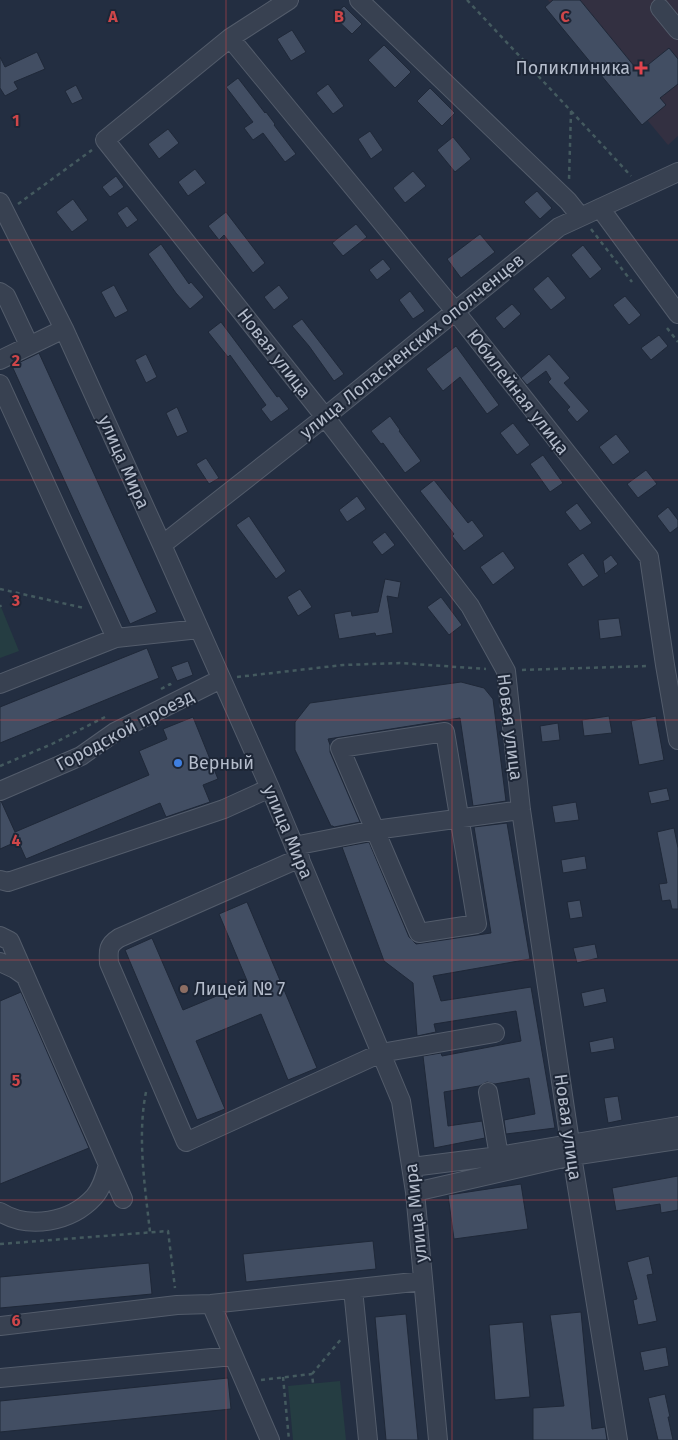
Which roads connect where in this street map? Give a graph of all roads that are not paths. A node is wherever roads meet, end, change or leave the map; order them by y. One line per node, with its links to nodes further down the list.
1 (289, 0): 5 (street)
2 (359, 0): 9 (street)
3 (660, 8): 4 (street)
4 (678, 30)
5 (230, 38): 11 (street, Юбилейная улица); 17 (street, Новая улица)
6 (678, 172): 8 (street, улица Лопасненских ополченцев)
7 (0, 202): 13 (street, улица Мира)
8 (600, 208): 9 (street, улица Лопасненских ополченцев); 12 (street)
9 (580, 216): 11 (street, улица Лопасненских ополченцев)
10 (0, 292): 14 (street)
11 (455, 311): 17 (street, улица Лопасненских ополченцев); 23 (street, Юбилейная улица)
12 (672, 321)
13 (64, 329): 14 (street); 18 (street, улица Мира)
14 (30, 345): 15 (street)
15 (0, 360)
16 (0, 384): 20 (street)
17 (325, 417): 18 (street, улица Лопасненских ополченцев); 26 (street, Новая улица)
18 (162, 545): 19 (street, улица Мира)
19 (198, 629): 20 (street); 21 (street, улица Мира)
20 (116, 638): 22 (street)
21 (221, 679): 24 (street, улица Мира); 25 (street, Городской проезд)
22 (0, 684)
23 (678, 740)
24 (270, 788): 29 (street, улица Мира); 30 (street)
25 (0, 791)
26 (520, 810): 27 (street); 39 (street, Новая улица)
27 (459, 819): 28 (street); 28 (street); 28 (street)
28 (376, 830): 29 (street)
29 (297, 852): 35 (street, улица Мира); 35 (street)
30 (0, 880)
31 (0, 936): 33 (street)
32 (0, 962): 33 (street)
33 (25, 976): 41 (street)
34 (495, 1033): 35 (street)
35 (381, 1053): 42 (street, улица Мира)
36 (488, 1092): 40 (street)
37 (678, 1126): 39 (street)
38 (678, 1140): 39 (street)
39 (572, 1150): 40 (street); 43 (street); 55 (street, Новая улица)
40 (499, 1156): 42 (street)
41 (108, 1165): 44 (street); 45 (street)
42 (412, 1167): 43 (street, улица Мира)
43 (415, 1192): 46 (street, улица Мира)
44 (123, 1199)
45 (0, 1212)
46 (423, 1281): 47 (street); 54 (street, улица Мира)
47 (353, 1289): 48 (street); 53 (street)
48 (211, 1304): 49 (street); 50 (street)
49 (0, 1326)
50 (234, 1356): 51 (street); 52 (street)
51 (0, 1378)
52 (270, 1440)
53 (368, 1440)
54 (438, 1440)
55 (618, 1440)

